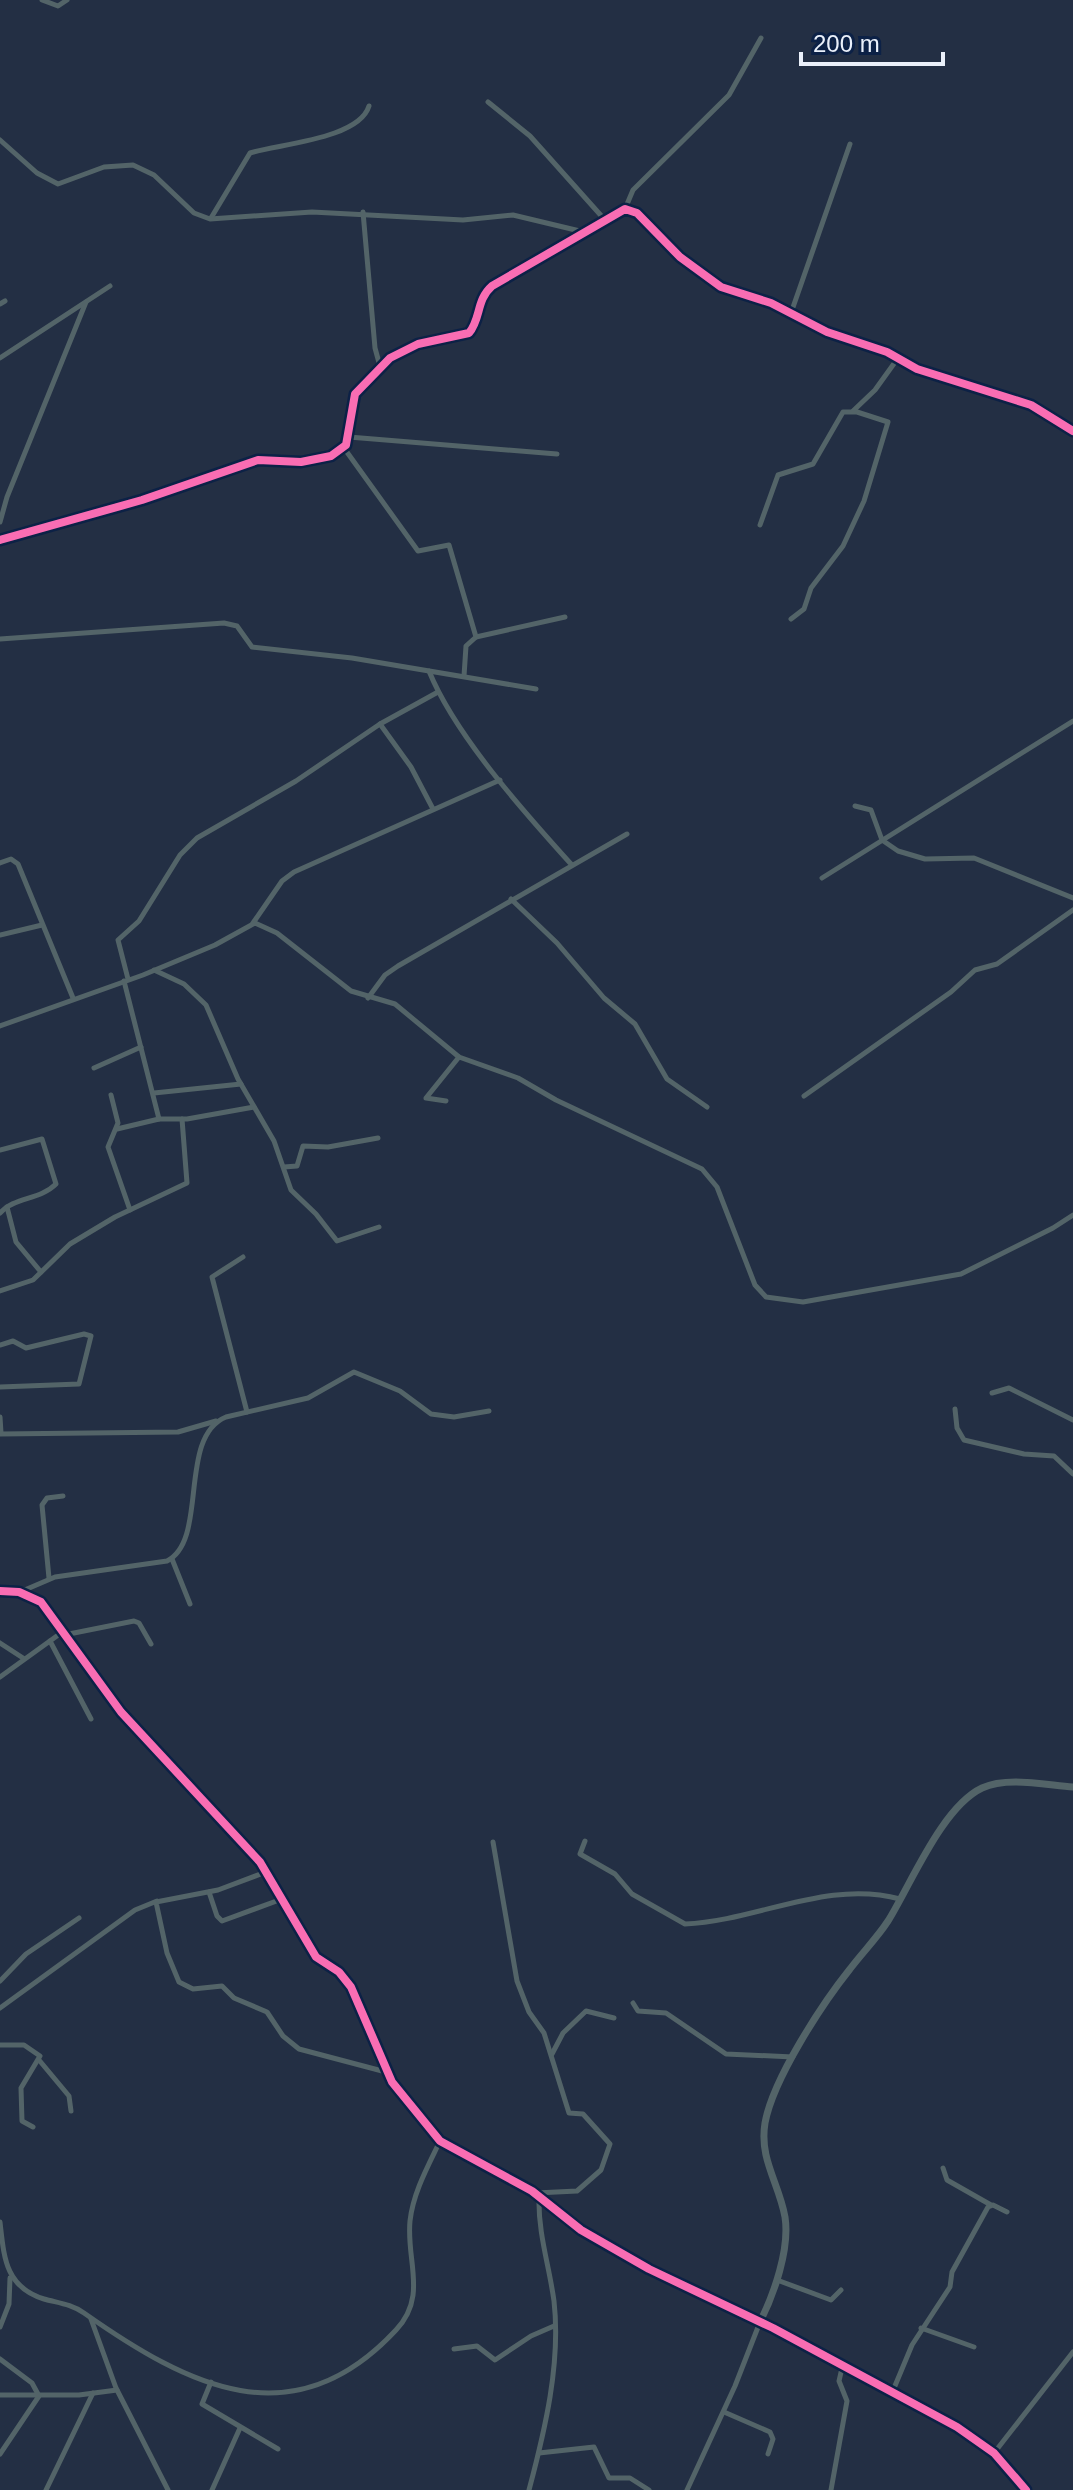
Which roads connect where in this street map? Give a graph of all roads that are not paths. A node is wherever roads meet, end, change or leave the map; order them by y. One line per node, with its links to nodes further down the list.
1 (42, 0): 2 (street)
2 (67, 0)
3 (761, 38): 8 (street)
4 (488, 102): 11 (street)
5 (369, 106): 10 (street)
6 (0, 140): 10 (street)
7 (850, 144): 15 (street)
8 (625, 209): 11 (street); 15 (street)
9 (363, 212): 10 (street); 12 (street); 18 (street)
10 (210, 219)
11 (605, 220): 12 (street)
12 (584, 232): 18 (street)
13 (110, 286): 14 (street)
14 (86, 302): 16 (street); 24 (street)
15 (791, 313): 17 (street)
16 (0, 358)
17 (898, 358): 19 (street); 20 (street)
18 (381, 370): 21 (street)
19 (853, 411): 25 (street); 28 (street)
20 (1073, 431)
21 (349, 437): 22 (street); 23 (street)
22 (344, 448): 26 (street); 29 (street)
23 (557, 454)
24 (0, 522)
25 (760, 525)
26 (0, 540)
27 (565, 617): 29 (street)
28 (791, 619)
29 (476, 637): 32 (street)
30 (0, 639): 31 (street)
31 (429, 671): 32 (street); 34 (street)
32 (464, 676): 33 (street)
33 (536, 689)
34 (438, 692): 36 (street); 37 (street)
35 (1073, 721): 41 (street)
36 (380, 724): 39 (street); 52 (street)
37 (500, 780): 39 (street); 43 (street)
38 (855, 806): 41 (street)
39 (433, 809): 48 (street)
40 (627, 834): 43 (street)
41 (882, 840): 44 (street); 45 (street)
42 (0, 863): 49 (street)
43 (571, 864): 46 (street)
44 (822, 878)
45 (1073, 898)
46 (511, 899): 53 (street); 65 (street)
47 (1073, 910): 62 (street)
48 (253, 923): 51 (street); 53 (street)
49 (42, 925): 50 (street); 54 (street)
50 (0, 935)
51 (154, 970): 52 (street); 59 (street)
52 (126, 980): 54 (street); 56 (street)
53 (368, 998): 57 (street)
54 (73, 999): 55 (street)
55 (0, 1026)
56 (141, 1047): 58 (street); 60 (street)
57 (459, 1057): 63 (street); 75 (street)
58 (94, 1068)
59 (241, 1084): 60 (street); 64 (street)
60 (154, 1093): 66 (street)
61 (111, 1095): 68 (street)
62 (804, 1096)
63 (446, 1101)
64 (254, 1107): 67 (street); 71 (street)
65 (707, 1107)
66 (159, 1119): 67 (street); 68 (street)
67 (182, 1119): 73 (street)
68 (117, 1129): 73 (street)
69 (378, 1138): 71 (street)
70 (0, 1150): 72 (street)
71 (284, 1167): 76 (street)
72 (7, 1206): 74 (street); 78 (street)
73 (130, 1210): 78 (street)
74 (0, 1213)
75 (1073, 1215)
76 (379, 1227)
77 (243, 1257): 85 (street)
78 (41, 1272): 79 (street)
79 (0, 1291)
80 (0, 1345): 81 (street)
81 (0, 1387)
82 (992, 1393): 87 (street)
83 (955, 1409): 90 (street)
84 (489, 1411): 85 (street)
85 (247, 1412): 88 (street)
86 (0, 1417): 89 (street)
87 (1073, 1420)
88 (217, 1421): 89 (street); 92 (street)
89 (1, 1434)
90 (1073, 1474)
91 (63, 1496): 93 (street)
92 (172, 1559): 93 (street); 96 (street)
93 (49, 1579): 95 (street)
94 (0, 1591): 95 (street)
95 (19, 1592): 97 (street)
96 (190, 1604)
97 (62, 1634): 98 (street); 100 (street); 107 (street)
98 (50, 1641): 101 (street); 103 (street)
99 (0, 1643): 101 (street)
100 (151, 1644)
101 (23, 1658): 102 (street)
102 (0, 1677)
103 (91, 1719)
104 (1073, 1787): 110 (street)
105 (585, 1841): 110 (street)
106 (493, 1842): 118 (street)
107 (267, 1871): 108 (street); 109 (street)
108 (209, 1892): 109 (street); 111 (street)
109 (282, 1899): 121 (street)
110 (900, 1899): 119 (street)
111 (158, 1900): 115 (street); 121 (street)
112 (79, 1918): 113 (street)
113 (0, 1981)
114 (633, 2003): 119 (street)
115 (0, 2008)
116 (614, 2018): 118 (street)
117 (0, 2045): 120 (street)
118 (551, 2054): 126 (street)
119 (793, 2057): 132 (street)
120 (39, 2060): 122 (street); 123 (street)
121 (386, 2072): 124 (street)
122 (71, 2111)
123 (33, 2127)
124 (440, 2141): 126 (street); 145 (street)
125 (943, 2168): 127 (street)
126 (537, 2195): 136 (street); 137 (street)
127 (991, 2205): 128 (street); 139 (street)
128 (1007, 2212)
129 (0, 2222): 130 (street)
130 (3, 2265): 131 (street)
131 (10, 2277): 134 (street); 135 (street)
132 (776, 2280): 133 (street); 136 (street)
133 (841, 2290)
134 (4, 2309): 138 (street)
135 (90, 2318): 145 (street); 146 (street)
136 (760, 2322): 144 (street); 151 (street)
137 (554, 2326): 141 (street); 154 (street)
138 (0, 2327)
139 (921, 2328): 140 (street); 148 (street)
140 (974, 2347)
141 (454, 2349)
142 (1073, 2352): 155 (street)
143 (0, 2359): 150 (street)
144 (842, 2368): 148 (street); 164 (street)
145 (211, 2382): 152 (street)
146 (117, 2390): 147 (street); 159 (street)
147 (93, 2393): 150 (street); 158 (street)
148 (892, 2394): 155 (street)
149 (0, 2395): 150 (street)
150 (39, 2396): 156 (street)
151 (724, 2412): 157 (street); 163 (street)
152 (240, 2427): 153 (street); 160 (street)
153 (278, 2449)
154 (539, 2453): 161 (street); 162 (street)
155 (994, 2453): 165 (street)
156 (0, 2454)
157 (768, 2454)
158 (46, 2490)
159 (168, 2490)
160 (212, 2490)
161 (529, 2490)
162 (649, 2490)
163 (687, 2490)
164 (831, 2490)
165 (1026, 2490)

